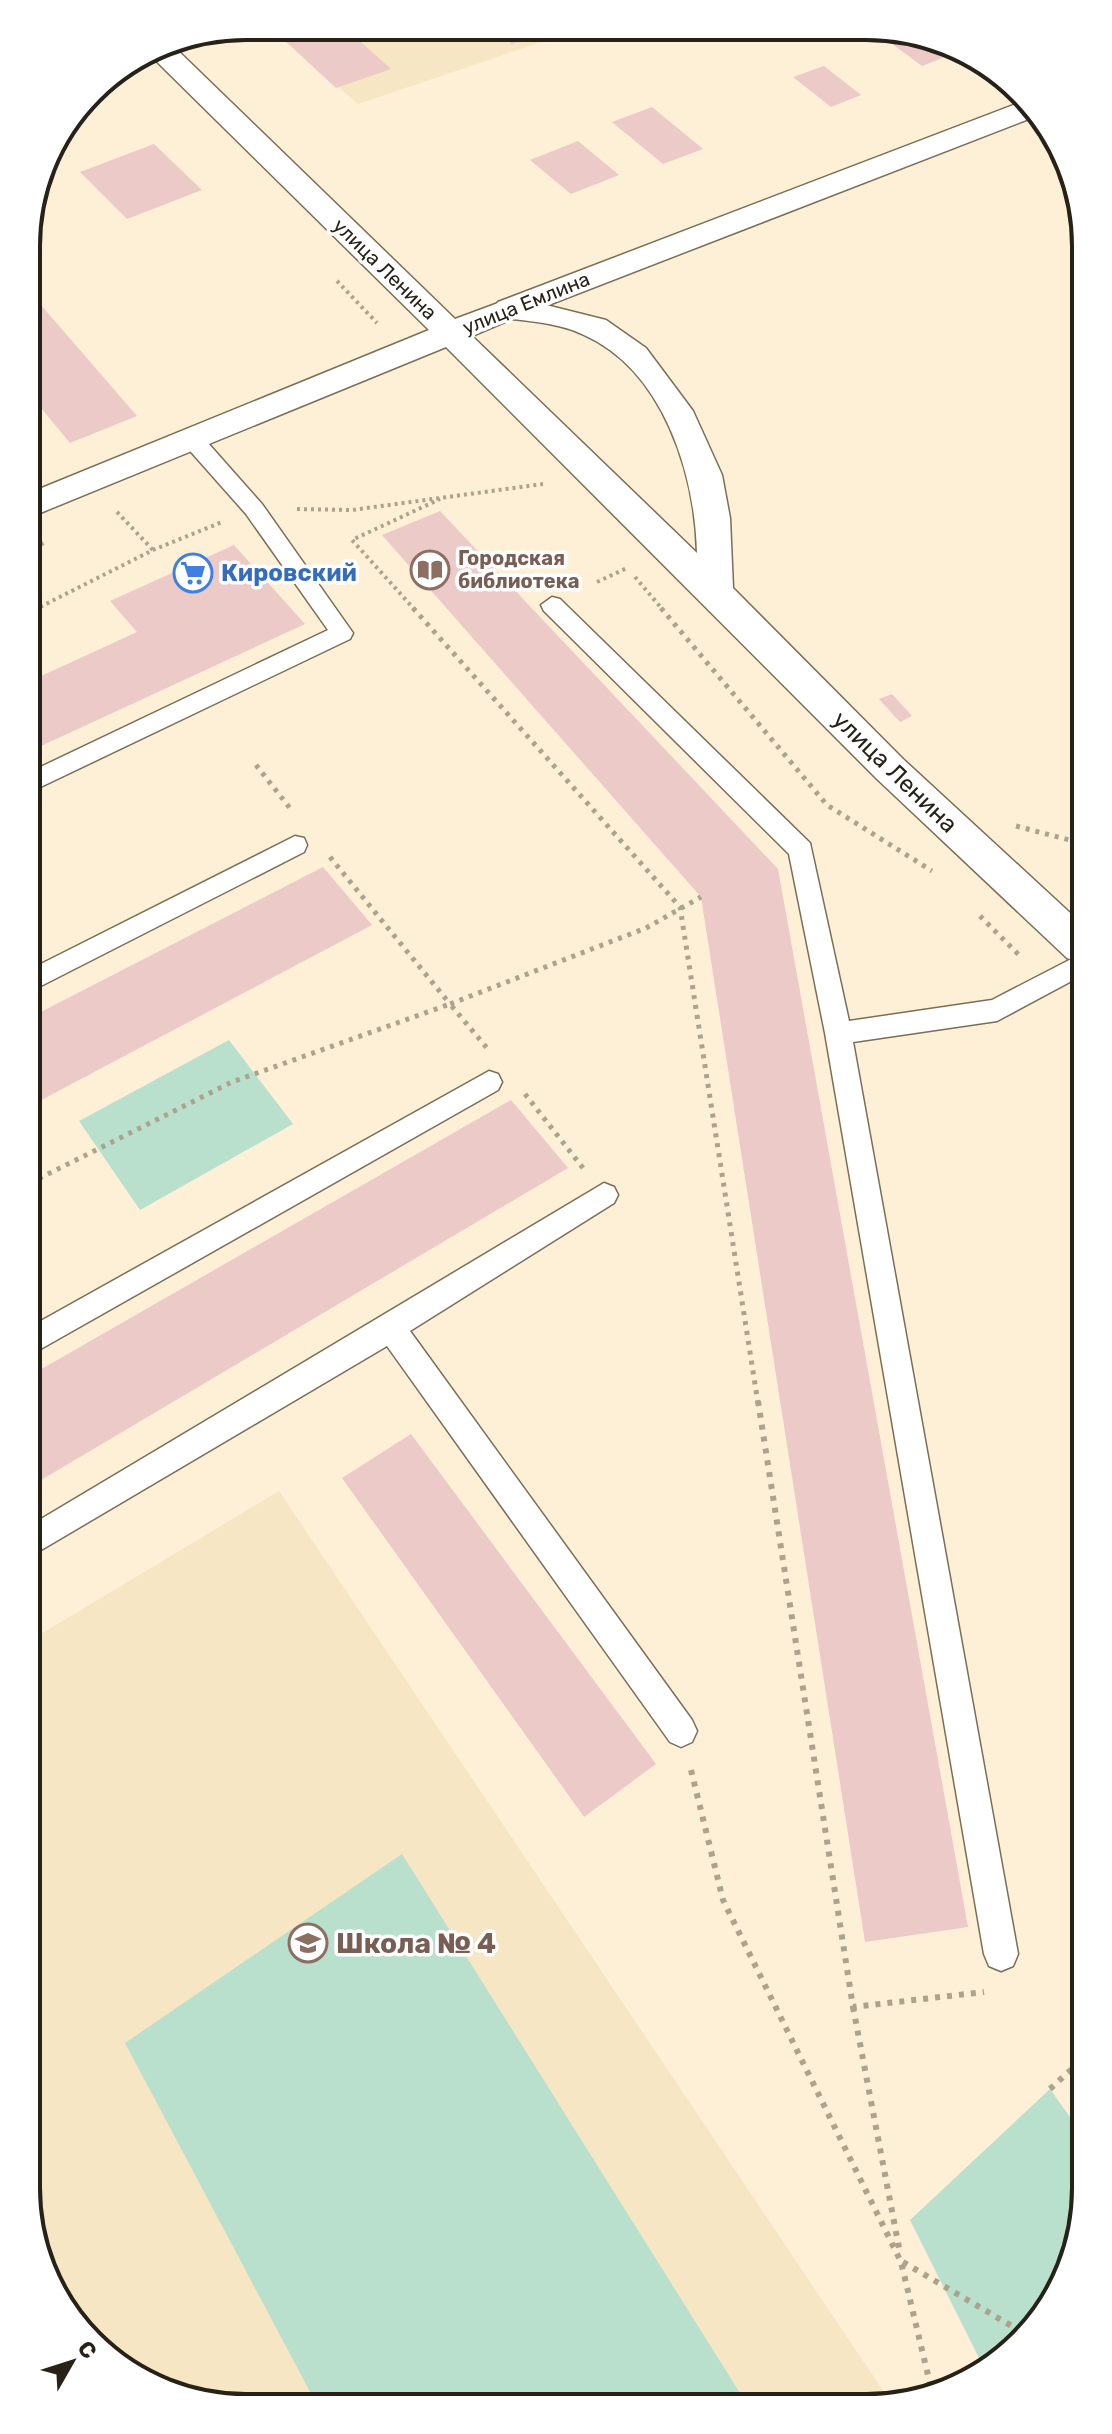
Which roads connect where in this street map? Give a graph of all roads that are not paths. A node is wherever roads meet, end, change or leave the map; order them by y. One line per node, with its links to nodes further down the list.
1 (167, 56): 4 (street, улица Ленина)
2 (1022, 111): 3 (street, улица Емлина)
3 (509, 309): 4 (street, улица Емлина); 7 (street)
4 (450, 333): 5 (street, улица Емлина); 7 (street, улица Ленина)
5 (192, 439): 6 (street, улица Емлина); 9 (lane)
6 (40, 502)
7 (715, 592): 11 (street, улица Ленина)
8 (552, 605): 14 (lane)
9 (40, 778)
10 (299, 834): 13 (lane)
11 (1072, 939)
12 (1072, 969): 14 (lane)
13 (40, 976)
14 (838, 1033): 21 (lane)
15 (498, 1077): 18 (lane)
16 (604, 1195): 17 (lane)
17 (391, 1328): 19 (lane); 20 (lane)
18 (40, 1336)
19 (40, 1537)
20 (681, 1731)
21 (1001, 1954)

